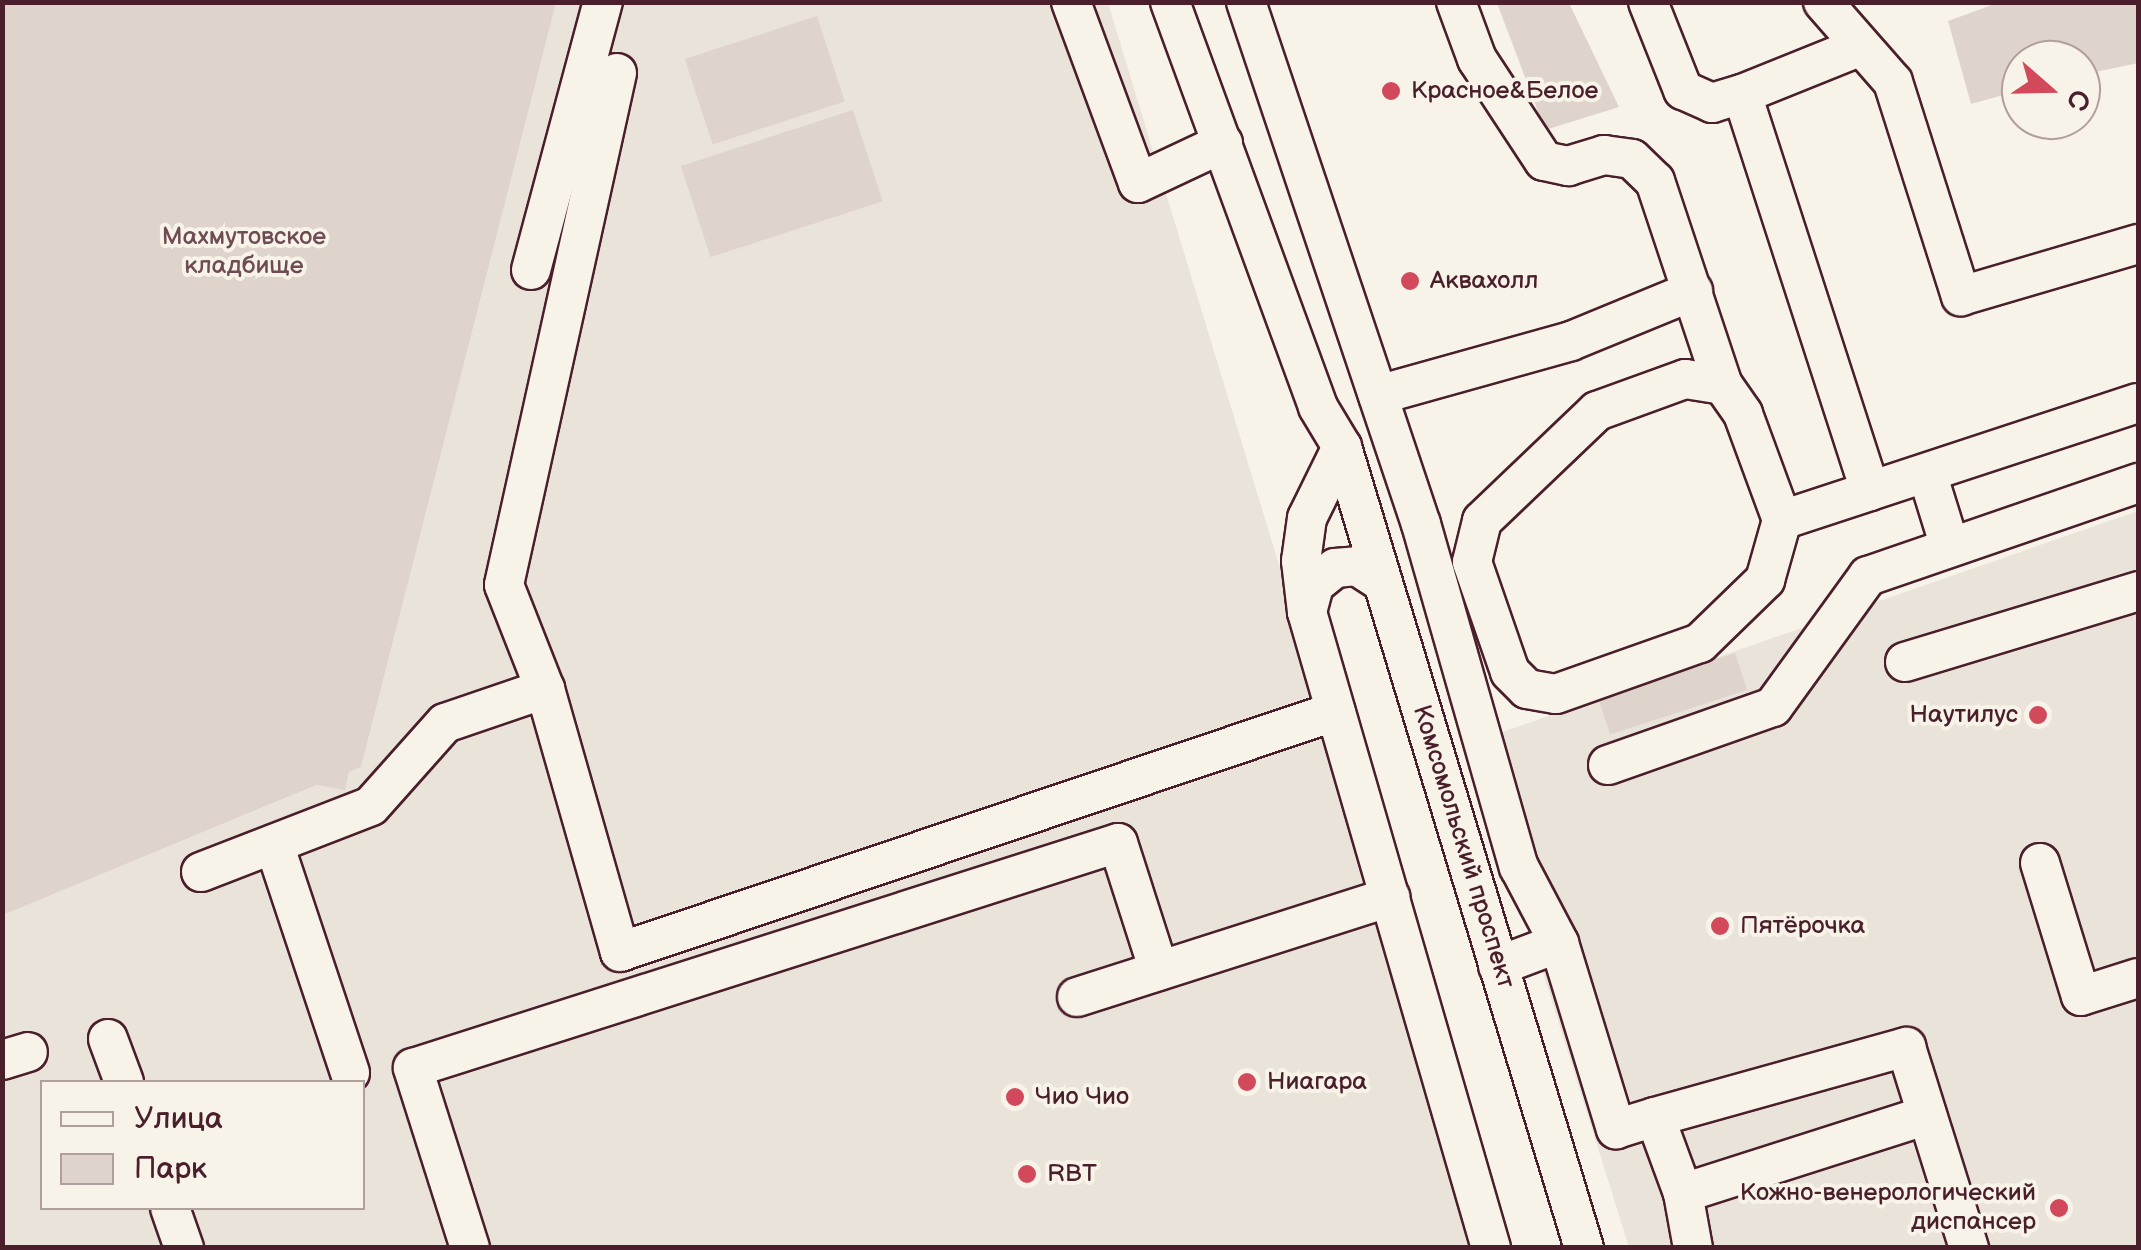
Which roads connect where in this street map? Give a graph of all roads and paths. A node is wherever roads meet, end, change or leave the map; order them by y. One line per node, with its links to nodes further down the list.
1 (603, 2): 13 (street)
2 (1071, 2): 11 (street)
3 (1170, 2): 11 (street, Комсомольский проспект)
4 (1246, 2): 16 (street)
5 (1456, 2): 14 (street)
6 (1648, 2): 10 (street)
7 (1823, 2): 8 (street)
8 (1859, 48): 10 (street); 12 (street)
9 (617, 73): 29 (street)
10 (1742, 94): 21 (street)
11 (1223, 143): 18 (street, Комсомольский проспект)
12 (2138, 244)
13 (531, 270)
14 (1693, 291): 15 (street); 16 (street)
15 (1723, 385): 22 (street); 22 (street)
16 (1378, 395): 23 (street)
17 (2138, 403): 19 (street)
18 (1342, 447): 26 (street, Комсомольский проспект); 27 (street)
19 (1928, 476): 21 (street); 24 (street)
20 (2138, 482): 24 (street)
21 (1870, 491): 22 (street)
22 (1782, 520)
23 (1421, 524): 26 (street); 36 (street)
24 (1950, 547): 31 (street)
25 (2138, 590): 28 (street)
26 (1387, 596): 27 (street); 37 (street, Комсомольский проспект)
27 (1307, 612): 30 (street)
28 (1905, 662)
29 (544, 689): 30 (street); 32 (street)
30 (1336, 711): 35 (street)
31 (1608, 766)
32 (274, 844): 34 (street); 42 (street)
33 (2040, 863): 39 (street)
34 (202, 872)
35 (1390, 897): 38 (street); 50 (street)
36 (1560, 943): 37 (street); 45 (street)
37 (1498, 966): 51 (street, Комсомольский проспект)
38 (1159, 971): 40 (street); 49 (street)
39 (2138, 978)
40 (1077, 998)
41 (108, 1039): 43 (street)
42 (350, 1073)
43 (123, 1080)
44 (1927, 1116): 45 (street); 46 (street); 53 (street)
45 (1654, 1118): 46 (street)
46 (1683, 1193): 52 (street)
47 (171, 1210): 48 (street)
48 (184, 1248)
49 (470, 1248)
50 (1491, 1248)
51 (1584, 1248)
52 (1694, 1248)
53 (1969, 1248)

